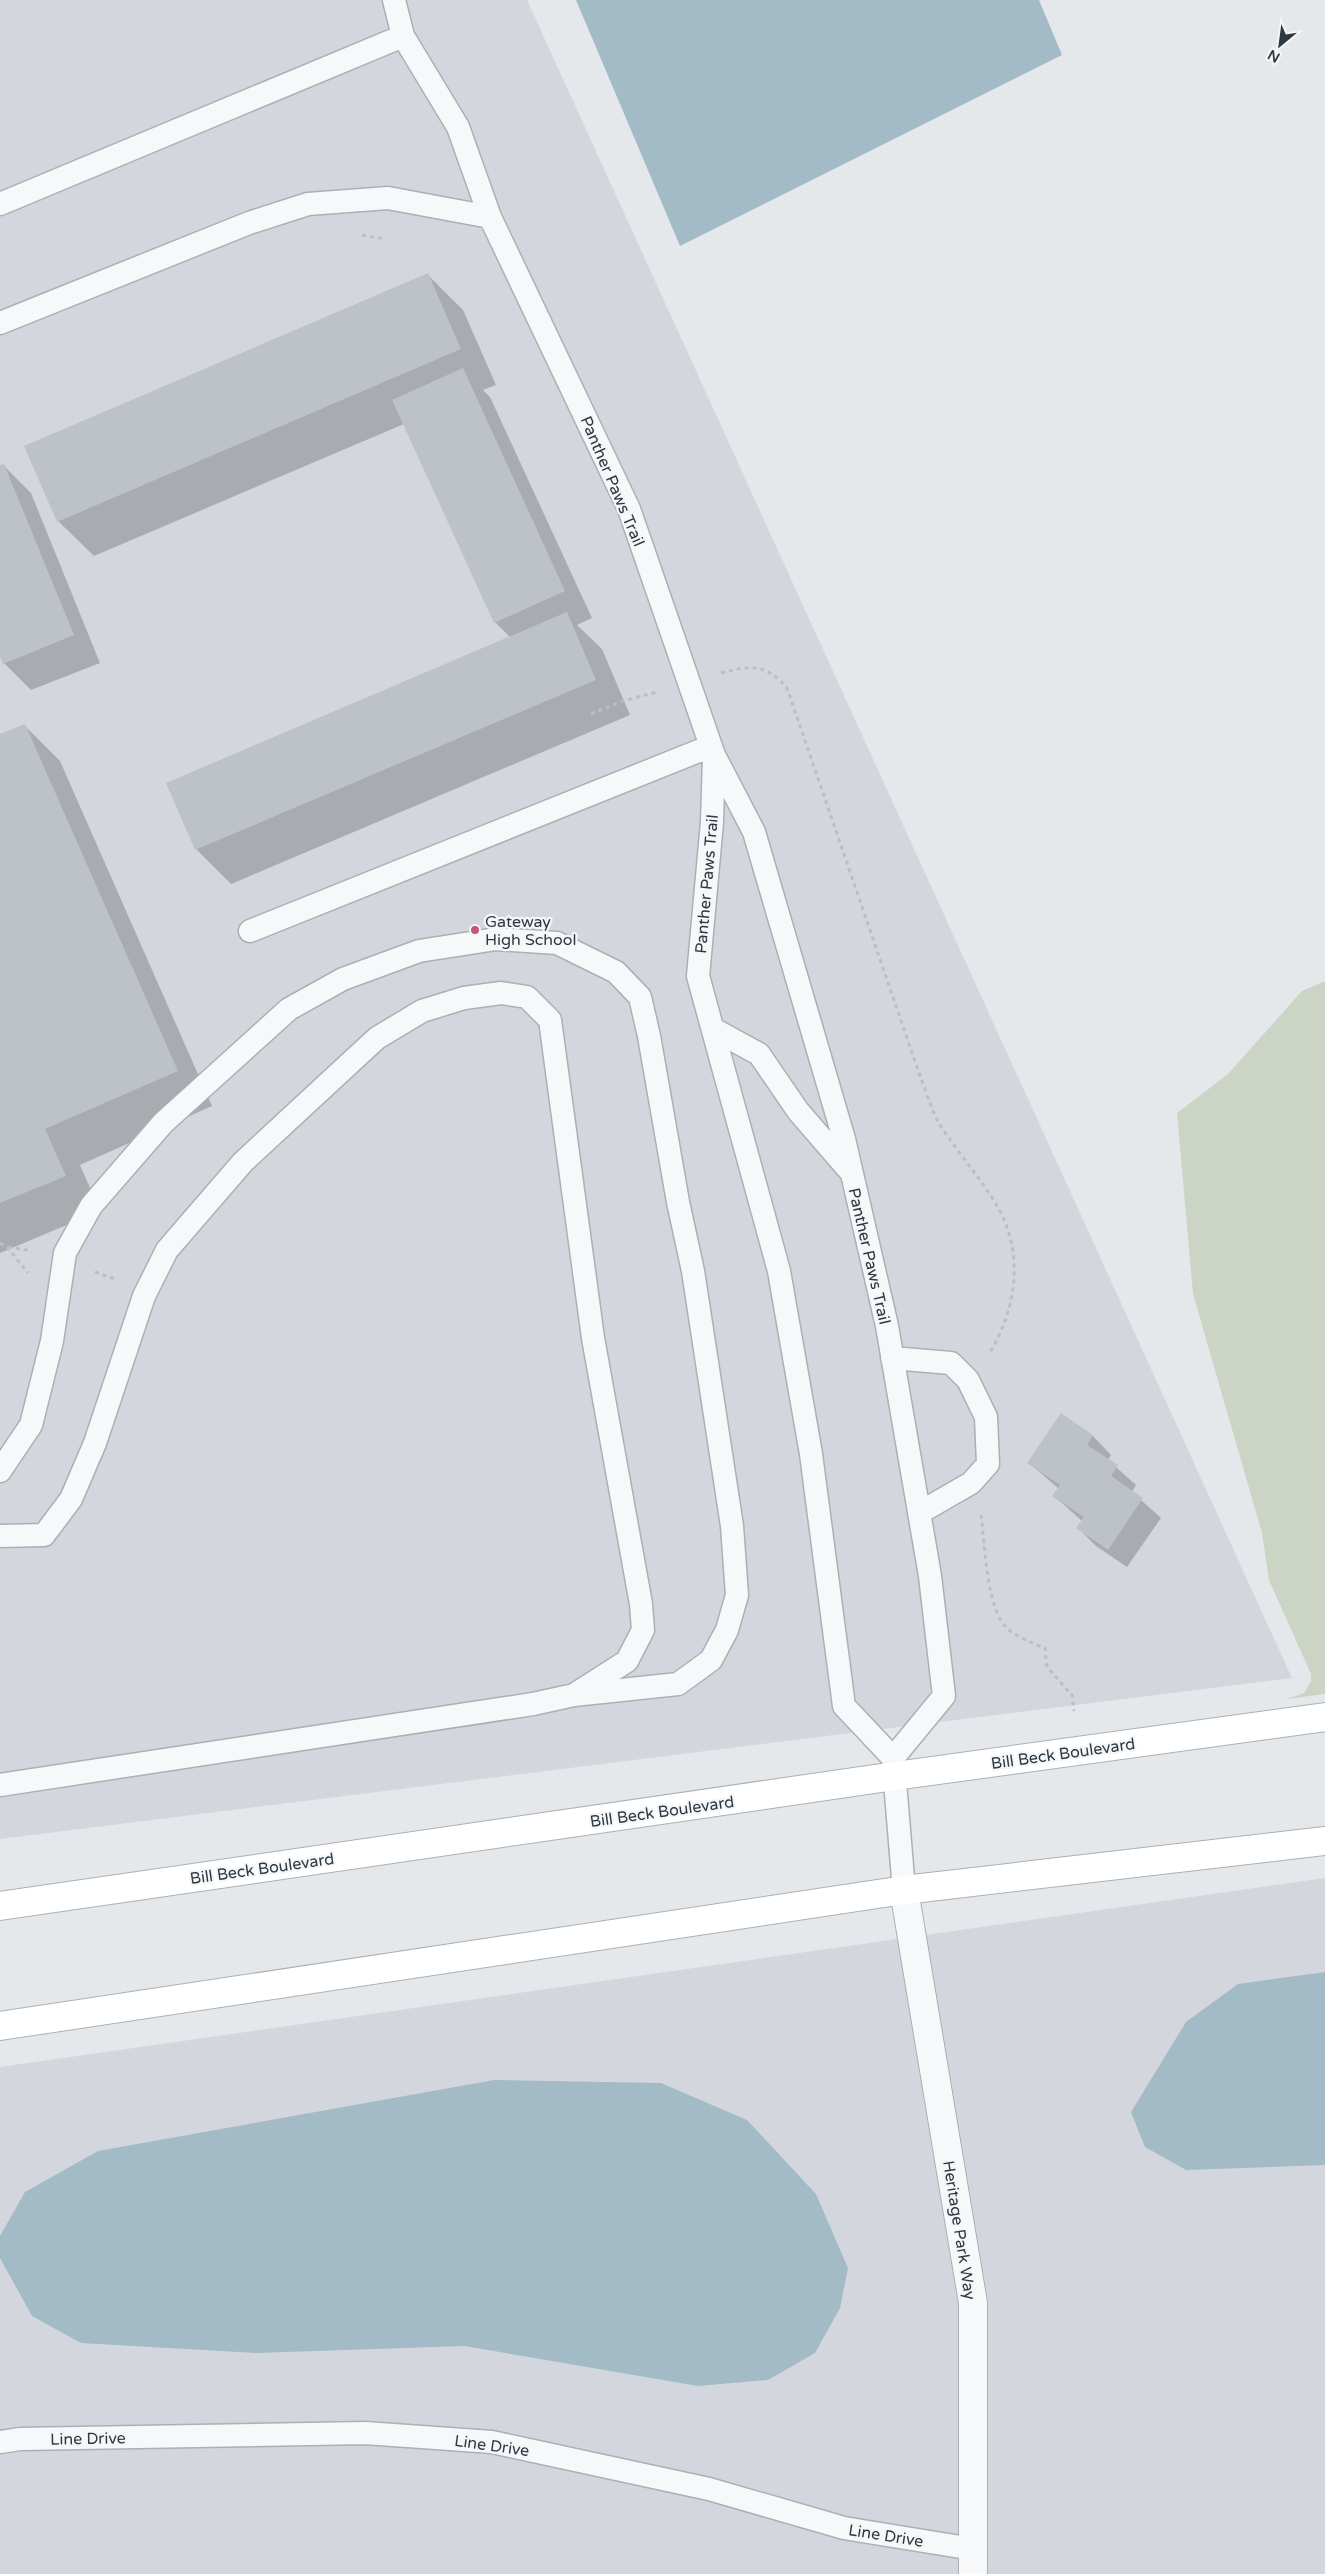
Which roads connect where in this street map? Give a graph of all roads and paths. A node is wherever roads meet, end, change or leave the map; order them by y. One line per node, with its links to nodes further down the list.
1 (394, 0): 2 (lane, Panther Paws Trail)
2 (403, 36): 3 (lane); 4 (lane, Panther Paws Trail)
3 (0, 204)
4 (490, 217): 5 (lane); 6 (lane, Panther Paws Trail)
5 (0, 323)
6 (689, 683): 7 (path); 8 (lane, Panther Paws Trail); 13 (path)
7 (591, 714)
8 (712, 750): 9 (lane); 10 (lane, Panther Paws Trail); 11 (lane, Panther Paws Trail)
9 (250, 932)
10 (713, 1029): 11 (lane); 21 (lane, Panther Paws Trail)
11 (851, 1172): 12 (lane, Panther Paws Trail)
12 (892, 1358): 13 (lane); 16 (lane, Panther Paws Trail)
13 (968, 1380): 15 (lane)
14 (0, 1470): 18 (lane)
15 (971, 1483): 16 (lane); 19 (path)
16 (919, 1514): 21 (lane, Panther Paws Trail)
17 (0, 1536): 18 (lane)
18 (574, 1695): 22 (lane)
19 (1074, 1712)
20 (1325, 1717): 21 (street, Bill Beck Boulevard)
21 (894, 1767): 24 (lane); 25 (street, Bill Beck Boulevard)
22 (0, 1785)
23 (1325, 1841): 24 (street)
24 (904, 1890): 26 (street); 28 (street, Heritage Park Way)
25 (0, 1906)
26 (0, 2026)
27 (0, 2442): 28 (lane, Line Drive)
28 (973, 2561)

